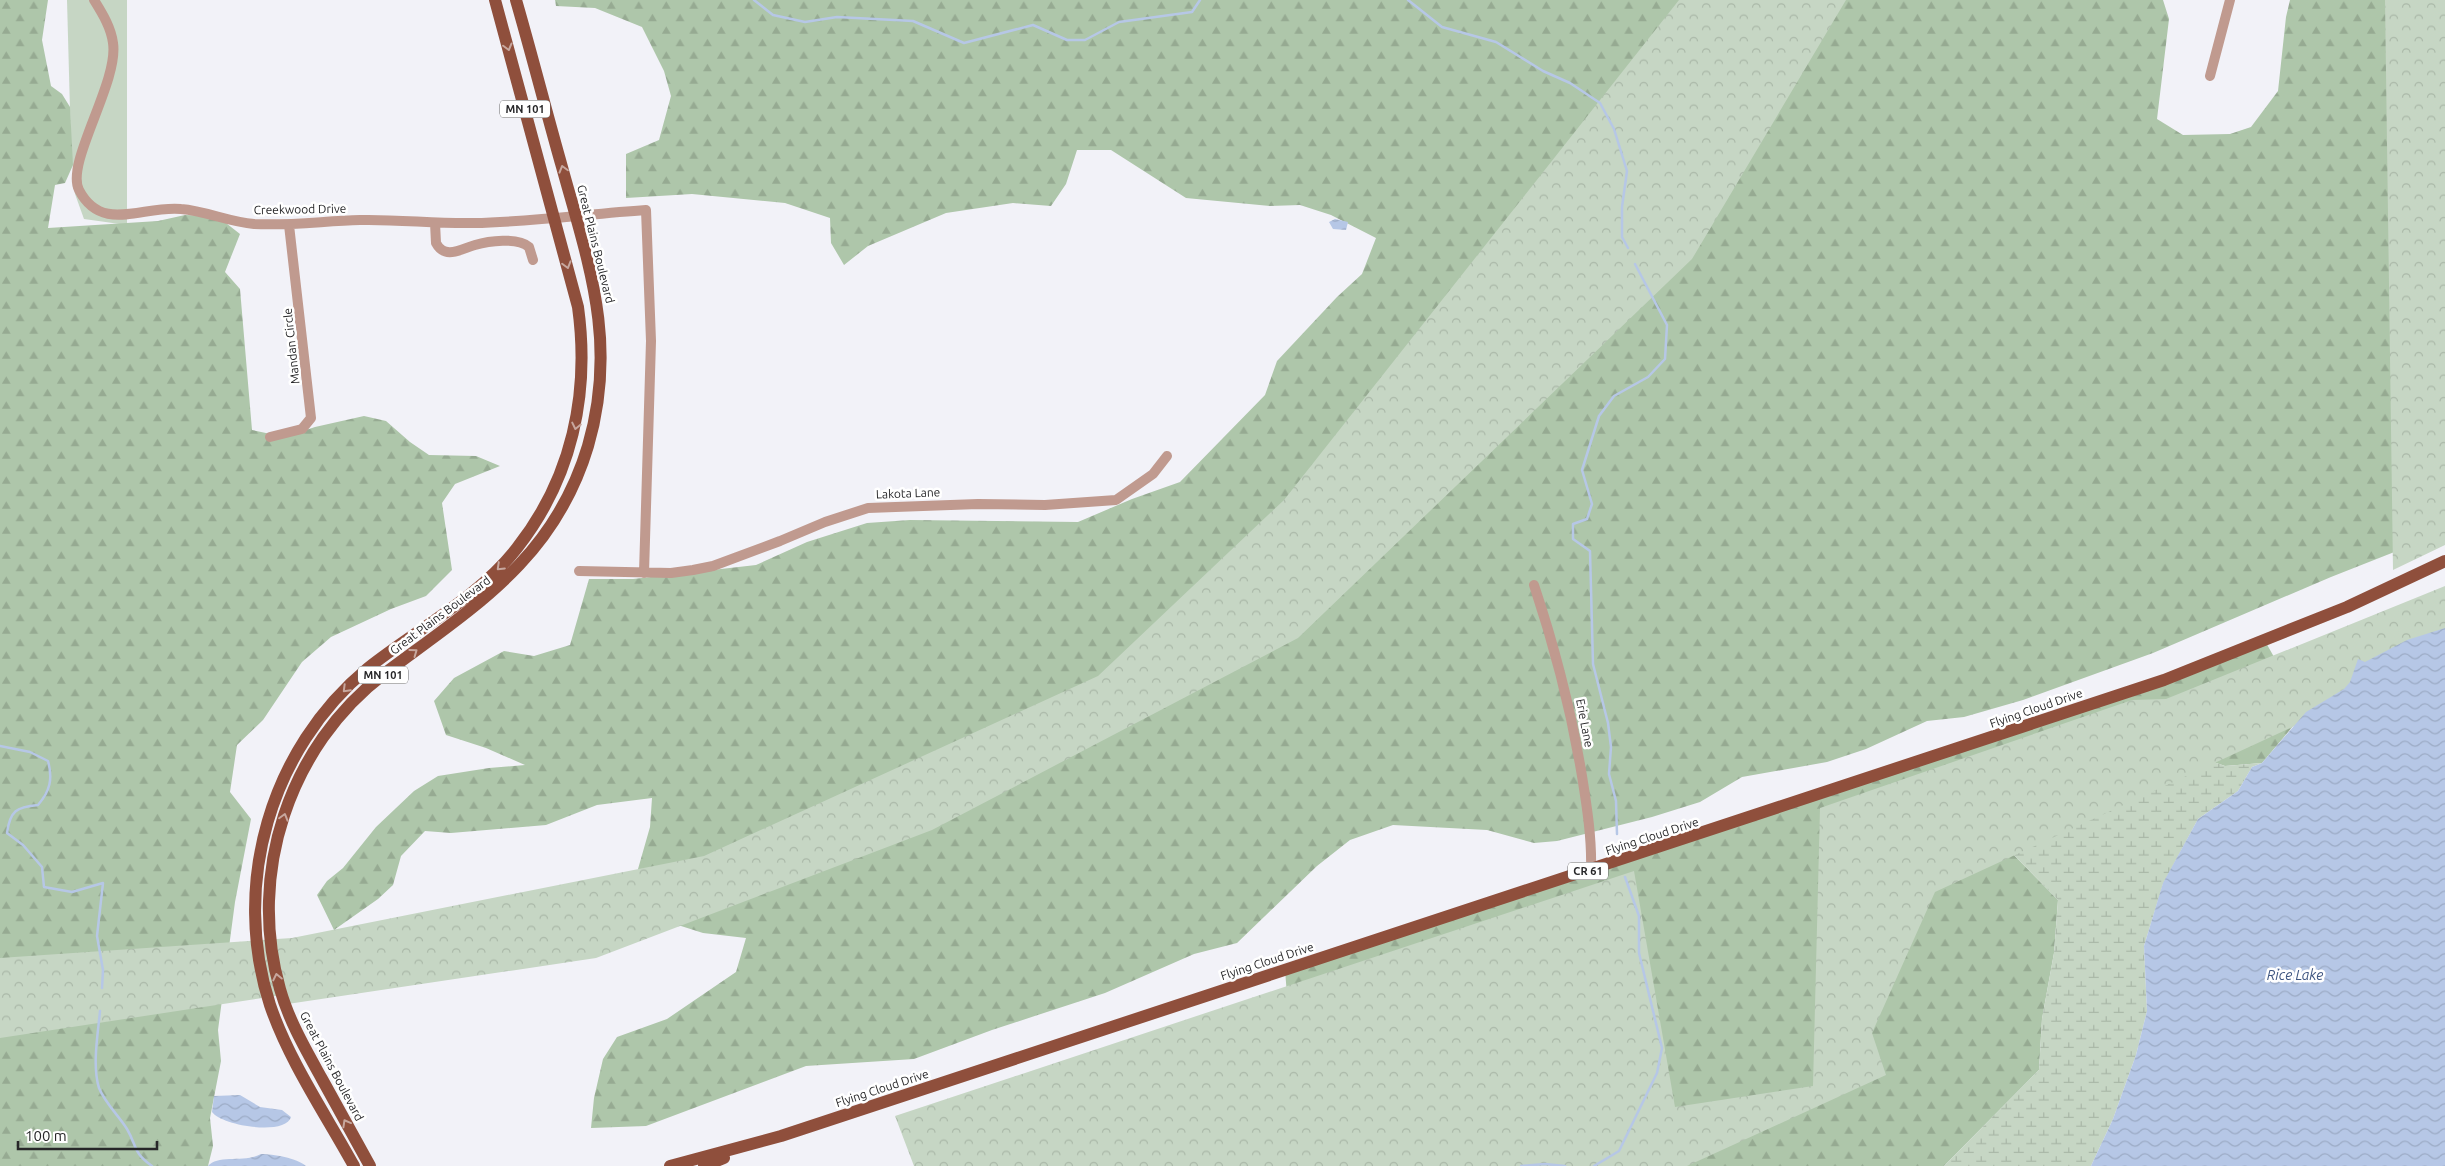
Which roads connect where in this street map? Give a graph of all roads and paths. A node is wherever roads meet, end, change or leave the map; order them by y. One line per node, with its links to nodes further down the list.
1 (94, 0): 9 (street, Creekwood Drive)
2 (495, 0): 7 (main road, Great Plains Boulevard / MN 101, one-way to 7)
3 (516, 0): 6 (main road, Great Plains Boulevard / MN 101, one-way to 3)
4 (2230, 0): 5 (street)
5 (2210, 76)
6 (576, 215): 7 (street, Creekwood Drive); 15 (street, Creekwood Drive); 20 (main road, Great Plains Boulevard / MN 101, one-way to 6)
7 (554, 218): 8 (street, Creekwood Drive); 19 (main road, Great Plains Boulevard / MN 101, one-way to 19)
8 (435, 223): 9 (street, Creekwood Drive); 10 (street)
9 (289, 225): 11 (street, Mandan Circle)
10 (533, 260)
11 (270, 437)
12 (1167, 456): 15 (street, Lakota Lane)
13 (2445, 561): 17 (main road, Flying Cloud Drive / CR 61)
14 (579, 571): 15 (street, Lakota Lane)
15 (644, 573)
16 (1534, 585): 17 (street, Erie Lane)
17 (1590, 870): 18 (main road, Flying Cloud Drive / CR 61)
18 (773, 1139): 21 (main road, Flying Cloud Drive / CR 61); 22 (main road, Flying Cloud Drive / CR 61)
19 (354, 1166)
20 (370, 1166)
21 (670, 1166)
22 (704, 1166)

